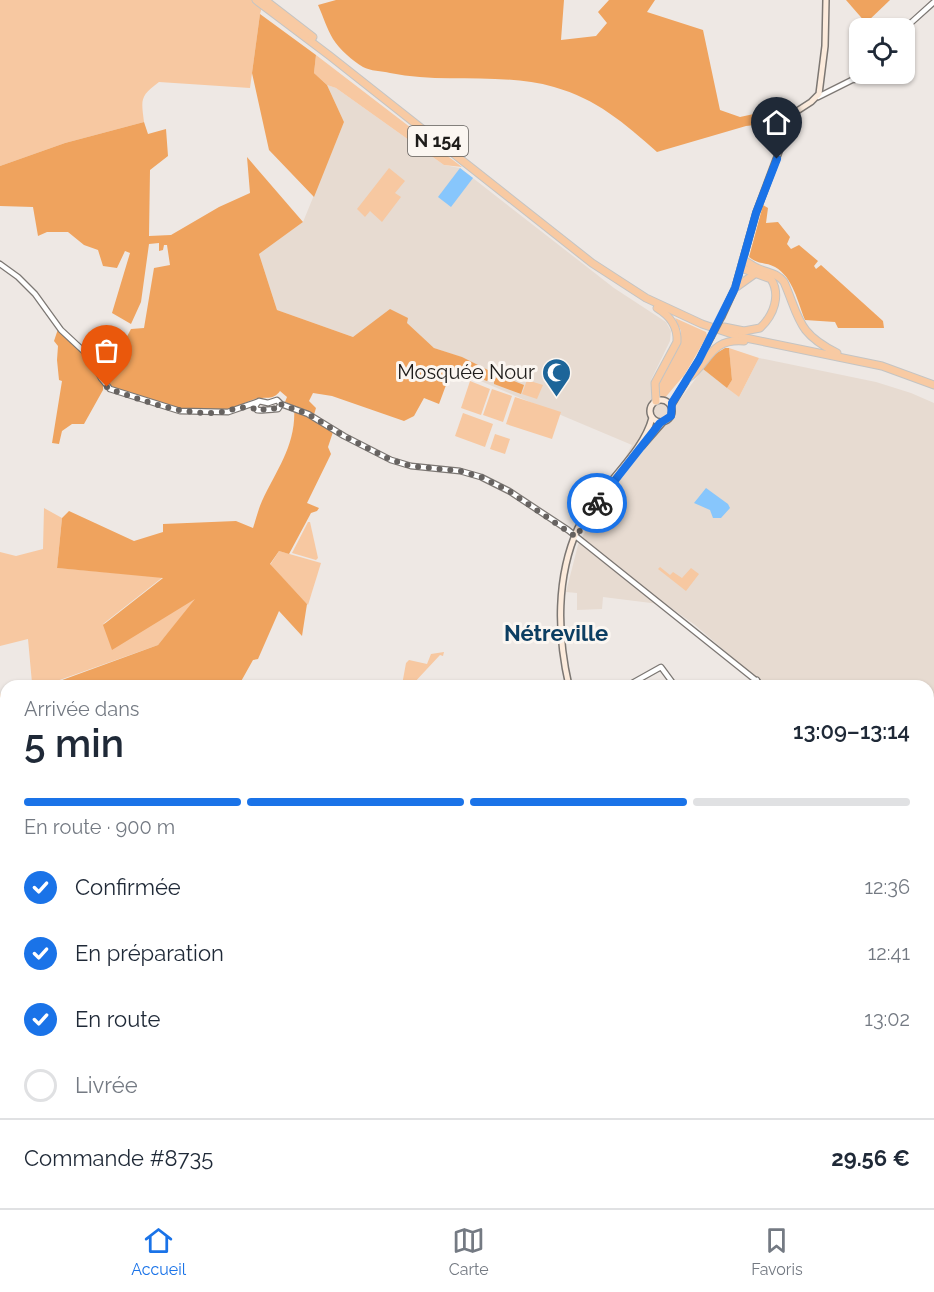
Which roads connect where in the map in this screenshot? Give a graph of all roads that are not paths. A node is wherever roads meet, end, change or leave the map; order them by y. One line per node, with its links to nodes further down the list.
1 (256, 0): 12 (highway, N 154)
2 (265, 0): 13 (highway, N 154)
3 (826, 0): 7 (main road)
4 (934, 2): 5 (street)
5 (915, 19)
6 (849, 82): 7 (street)
7 (817, 98): 9 (main road)
8 (0, 264): 24 (street)
9 (742, 264): 10 (highway); 11 (main road); 15 (highway)
10 (756, 273): 11 (highway); 13 (highway)
11 (735, 288): 16 (main road, bridge)
12 (646, 298): 14 (highway, N 154); 21 (highway)
13 (724, 327): 15 (highway, N 154)
14 (762, 342): 16 (highway); 18 (highway, N 154)
15 (837, 353): 17 (highway, N 154)
16 (687, 379): 19 (main road); 23 (main road)
17 (934, 380)
18 (934, 385)
19 (664, 400): 21 (main road); 23 (main road)
20 (259, 401): 22 (street); 24 (street); 25 (street)
21 (656, 401): 26 (main road)
22 (280, 404): 25 (street); 28 (street)
23 (670, 406): 27 (main road)
24 (244, 407): 25 (street)
25 (255, 409)
26 (652, 418): 27 (main road); 28 (main road)
27 (663, 422): 28 (main road)
28 (576, 537): 29 (main road); 32 (street)
29 (568, 680)
30 (638, 680): 31 (street)
31 (671, 680)
32 (757, 680)

